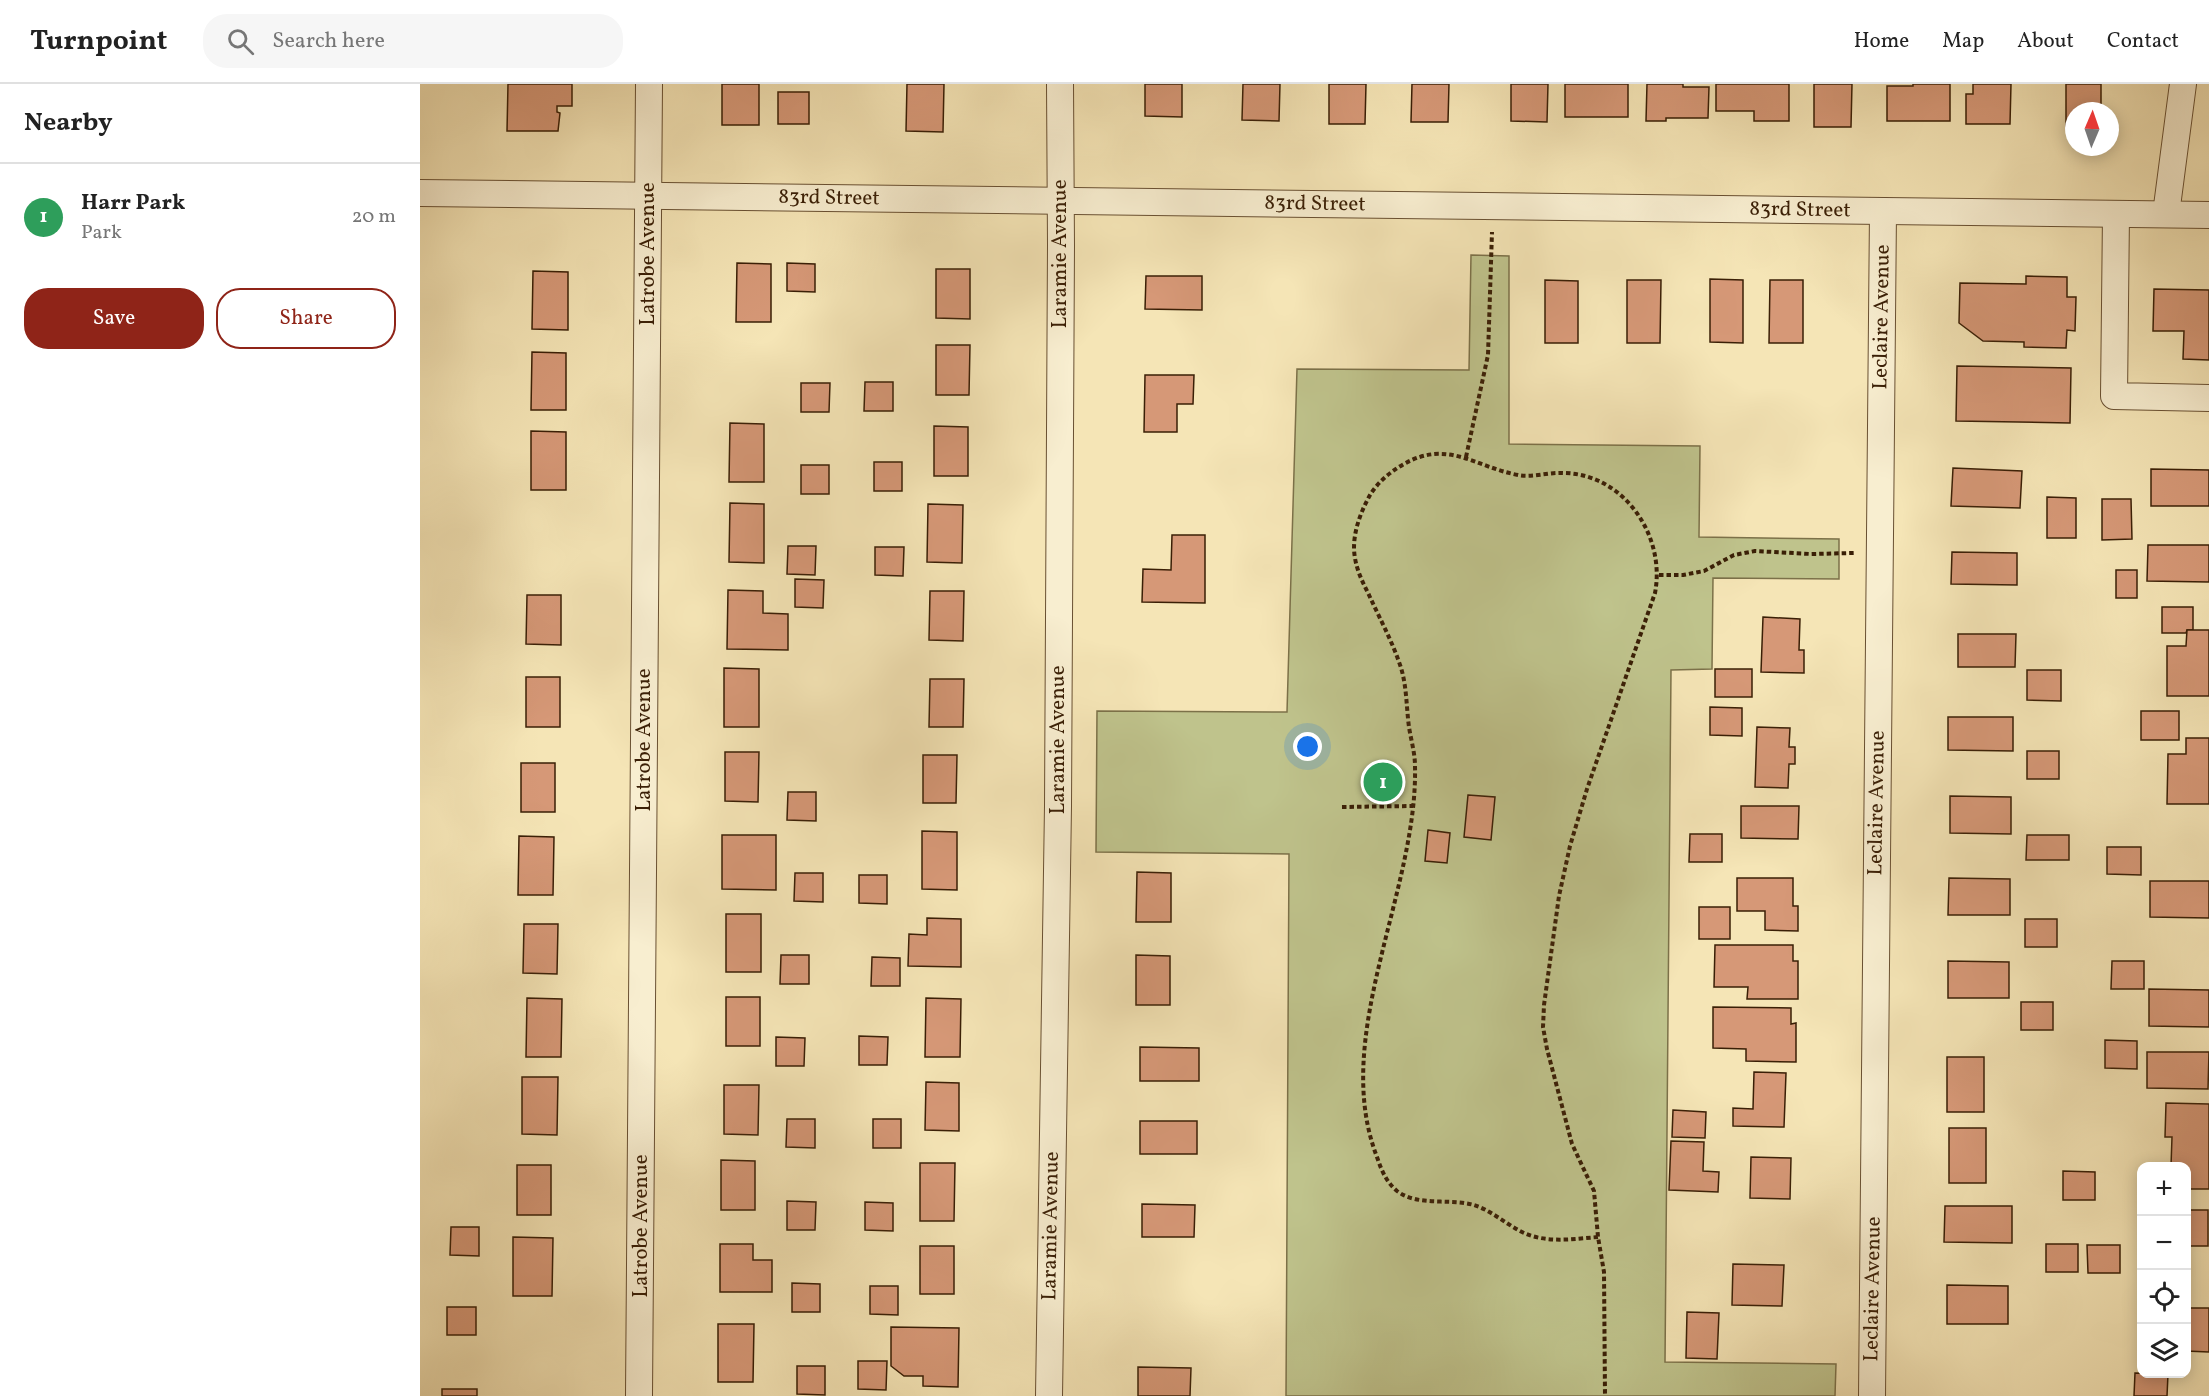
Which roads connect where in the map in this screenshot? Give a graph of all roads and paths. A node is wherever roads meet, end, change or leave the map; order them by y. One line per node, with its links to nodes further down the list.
1 (650, 84): 5 (street, Latrobe Avenue)
2 (1060, 84): 6 (street, Laramie Avenue)
3 (2183, 84): 10 (street)
4 (420, 193): 5 (street, 83rd Street)
5 (648, 196): 6 (street, 83rd Street); 19 (street, Latrobe Avenue)
6 (1060, 201): 7 (street, 83rd Street); 20 (street, Laramie Avenue)
7 (1492, 206): 8 (street, 83rd Street); 13 (path)
8 (1883, 211): 9 (street, 83rd Street); 14 (street, Leclaire Avenue)
9 (2116, 214): 10 (street, 83rd Street); 12 (street)
10 (2166, 214): 11 (street, 83rd Street)
11 (2209, 215)
12 (2209, 398)
13 (1466, 457): 15 (path); 16 (path)
14 (1879, 552): 15 (path); 22 (street, Leclaire Avenue)
15 (1659, 575): 18 (path)
16 (1413, 806): 17 (path); 18 (path)
17 (1342, 807)
18 (1598, 1237): 21 (path)
19 (639, 1396)
20 (1049, 1396)
21 (1605, 1396)
22 (1872, 1396)

